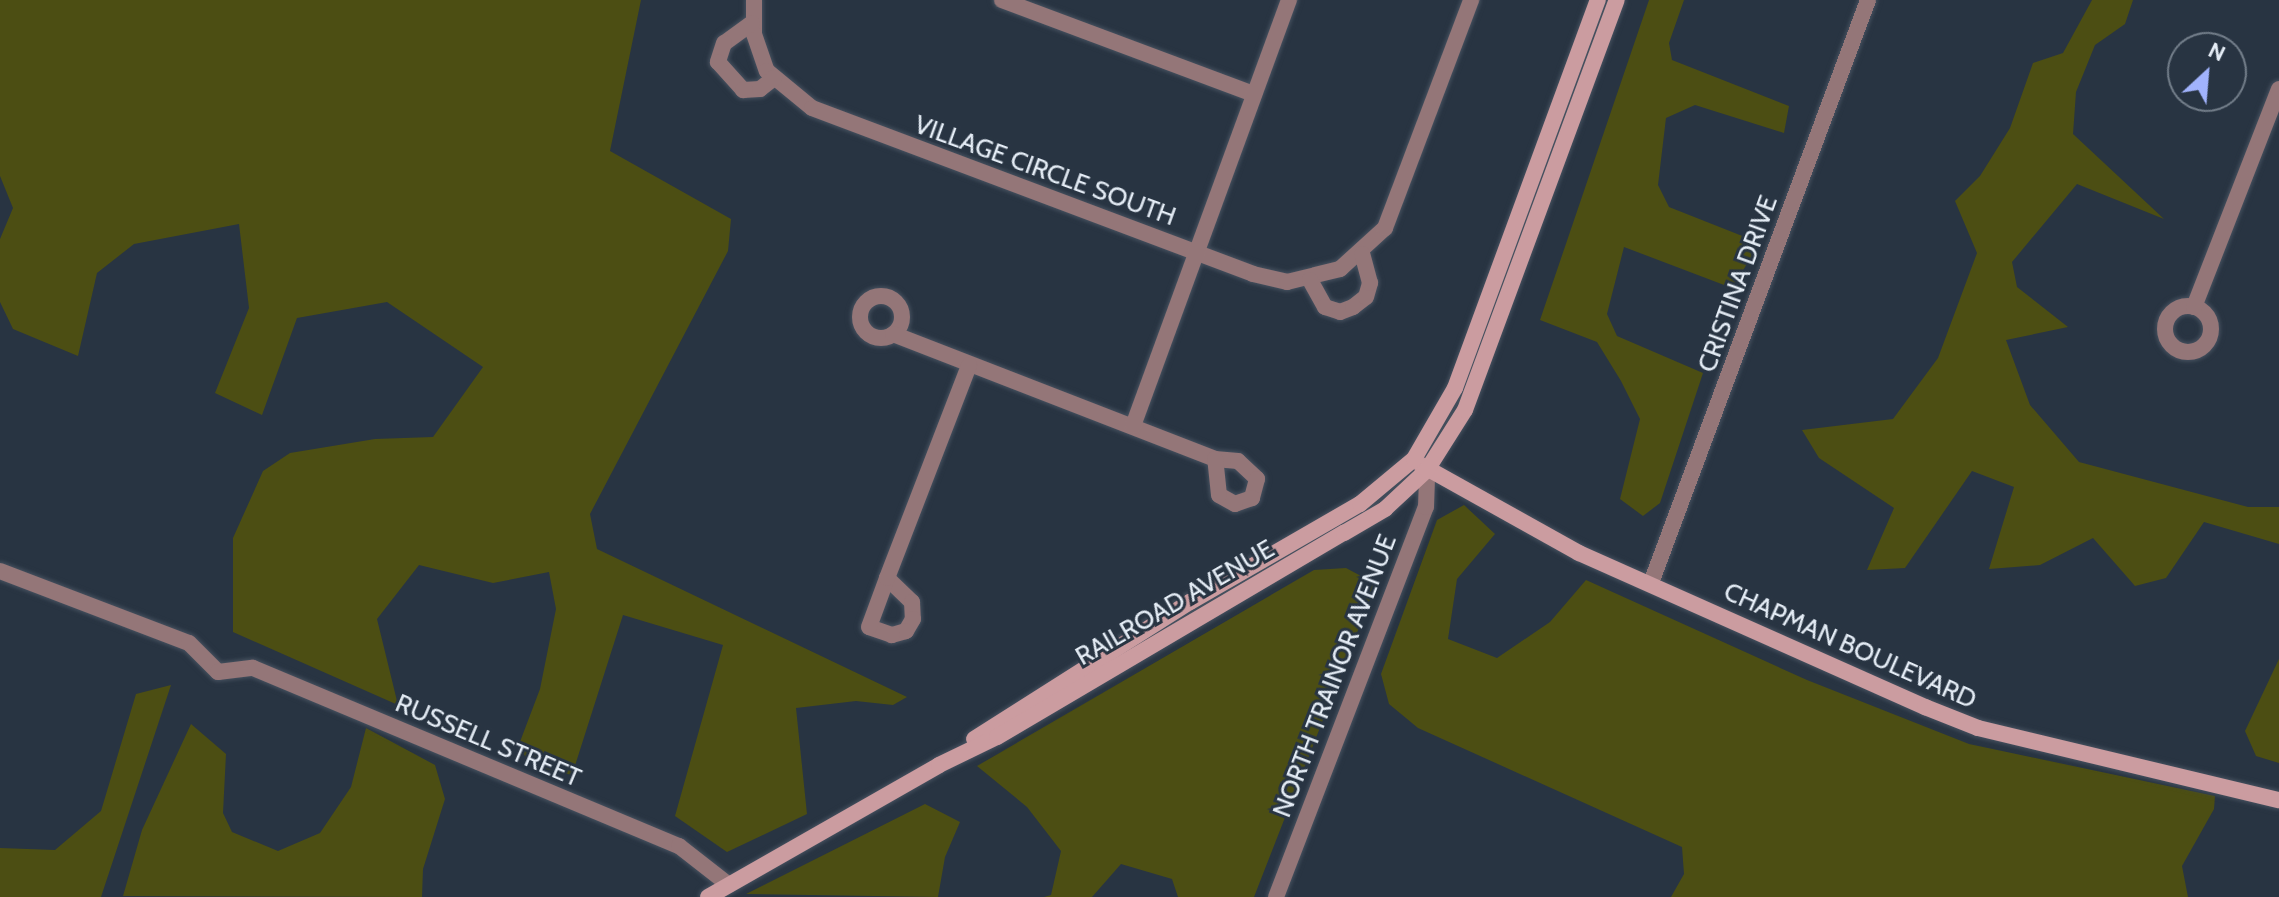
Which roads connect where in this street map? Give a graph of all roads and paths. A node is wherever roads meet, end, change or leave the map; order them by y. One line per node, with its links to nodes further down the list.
1 (754, 0): 8 (street, VILLAGE CIRCLE SOUTH)
2 (1002, 0): 11 (street)
3 (1289, 0): 11 (street)
4 (1471, 0): 13 (street, VILLAGE CIRCLE SOUTH)
5 (1598, 0): 20 (main road)
6 (1617, 0): 21 (main road)
7 (1868, 0): 24 (street, CRISTINA DRIVE)
8 (752, 23): 9 (street, VILLAGE CIRCLE SOUTH); 9 (street)
9 (774, 78): 12 (street, VILLAGE CIRCLE SOUTH)
10 (2279, 89): 15 (street)
11 (1254, 94): 12 (street)
12 (1197, 252): 14 (street, VILLAGE CIRCLE SOUTH); 18 (street)
13 (1362, 254): 14 (street, VILLAGE CIRCLE SOUTH); 14 (street)
14 (1310, 280)
15 (2194, 307)
16 (893, 334): 17 (street)
17 (969, 365): 18 (street); 23 (street)
18 (1133, 426): 19 (street)
19 (1215, 459)
20 (1414, 459): 21 (main road, CHAPMAN BOULEVARD); 25 (main road, RAILROAD AVENUE)
21 (1427, 470): 24 (main road, CHAPMAN BOULEVARD); 25 (main road, RAILROAD AVENUE); 29 (street, NORTH TRAINOR AVENUE)
22 (0, 571): 27 (street, RUSSELL STREET)
23 (887, 578)
24 (1651, 583): 26 (main road, CHAPMAN BOULEVARD)
25 (939, 765): 27 (main road, RAILROAD AVENUE)
26 (2279, 800)
27 (729, 885): 28 (main road, RAILROAD AVENUE)
28 (708, 897)
29 (1276, 897)

